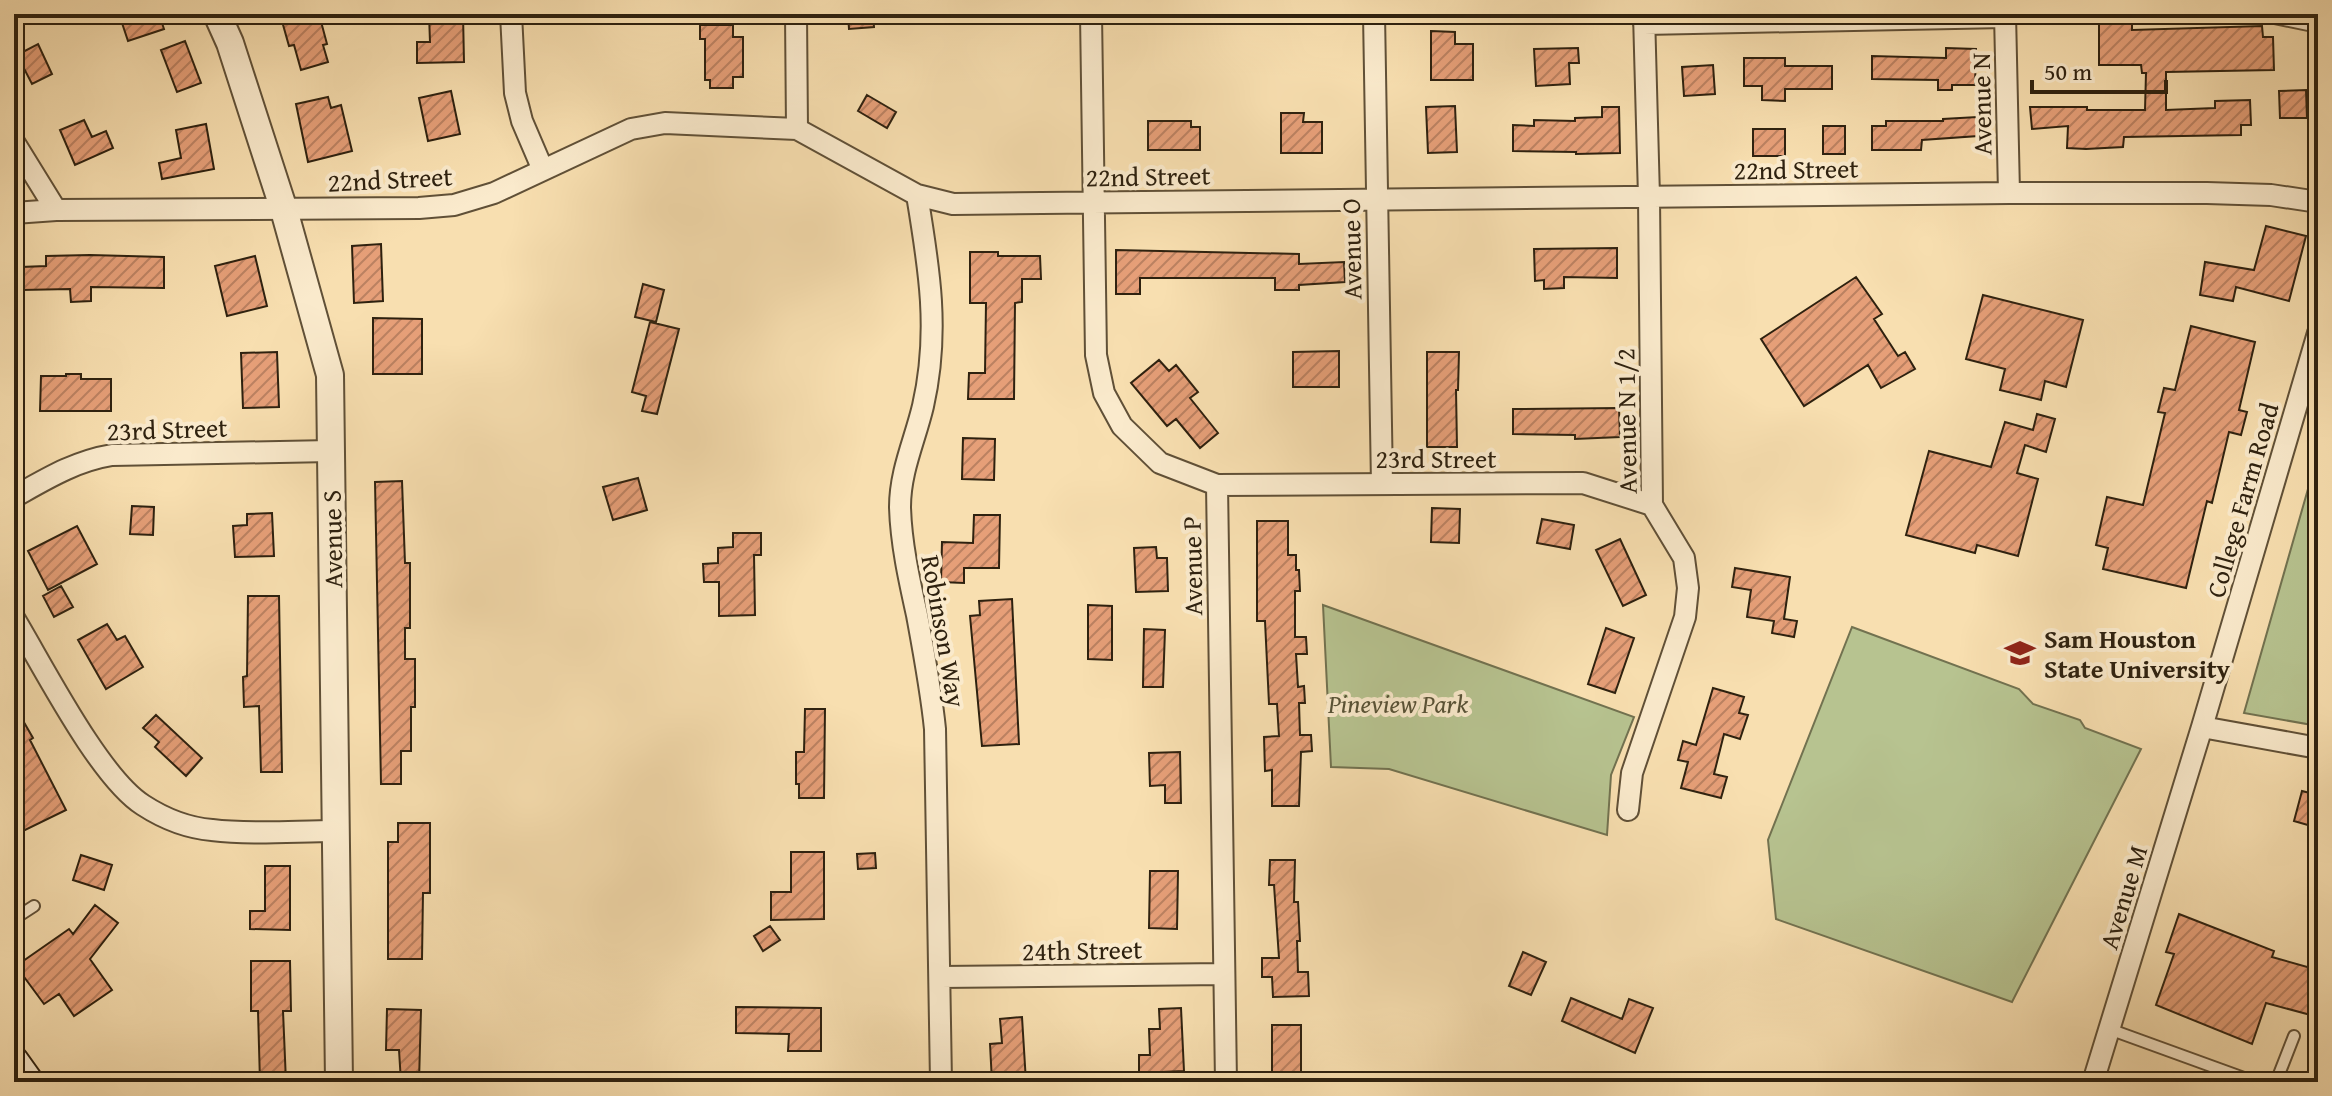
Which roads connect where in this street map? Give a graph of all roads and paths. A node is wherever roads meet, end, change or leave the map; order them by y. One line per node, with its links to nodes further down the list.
1 (217, 14): 21 (street, Avenue S)
2 (511, 14): 13 (street)
3 (796, 14): 11 (street)
4 (1091, 14): 19 (street, Avenue P)
5 (1374, 14): 17 (street, Avenue O)
6 (2170, 14): 8 (lane)
7 (2255, 14): 10 (lane)
8 (2005, 16): 9 (street); 14 (street, Avenue N)
9 (1644, 19): 16 (street, Avenue N 1/2)
10 (2318, 27)
11 (797, 129): 13 (street, 22nd Street); 15 (street, 22nd Street)
12 (14, 142): 20 (street)
13 (543, 170): 21 (street, 22nd Street)
14 (2009, 193): 16 (street, 22nd Street); 18 (street, 22nd Street)
15 (917, 195): 19 (street, 22nd Street); 37 (street, Robinson Way)
16 (1649, 197): 17 (street, 22nd Street); 28 (street, Avenue N 1/2)
17 (1376, 199): 19 (street, 22nd Street); 25 (street, Avenue O)
18 (2318, 202)
19 (1092, 203): 26 (street, Avenue P)
20 (56, 210): 21 (street, 22nd Street); 22 (street, 22nd Street)
21 (284, 210): 24 (street, Avenue S)
22 (14, 213)
23 (2318, 333): 30 (street, College Farm Road)
24 (331, 451): 27 (street, 23rd Street); 33 (street, Avenue S)
25 (1382, 484): 26 (street, 23rd Street); 28 (street, 23rd Street)
26 (1217, 485): 36 (street, Avenue P)
27 (14, 497)
28 (1652, 505): 32 (street, Avenue N 1/2)
29 (14, 618): 33 (street)
30 (2202, 727): 31 (street); 38 (street, Avenue M)
31 (2318, 748)
32 (1628, 810)
33 (335, 831): 42 (street, Avenue S)
34 (34, 906): 35 (lane)
35 (14, 919)
36 (1224, 974): 37 (street, 24th Street); 44 (street, Avenue P)
37 (940, 977): 43 (street, Robinson Way)
38 (2109, 1029): 45 (street, Avenue M); 46 (lane)
39 (2294, 1036): 47 (lane)
40 (14, 1061): 41 (main road)
41 (29, 1082)
42 (339, 1082)
43 (941, 1082)
44 (1226, 1082)
45 (2093, 1082)
46 (2255, 1082)
47 (2276, 1082)

